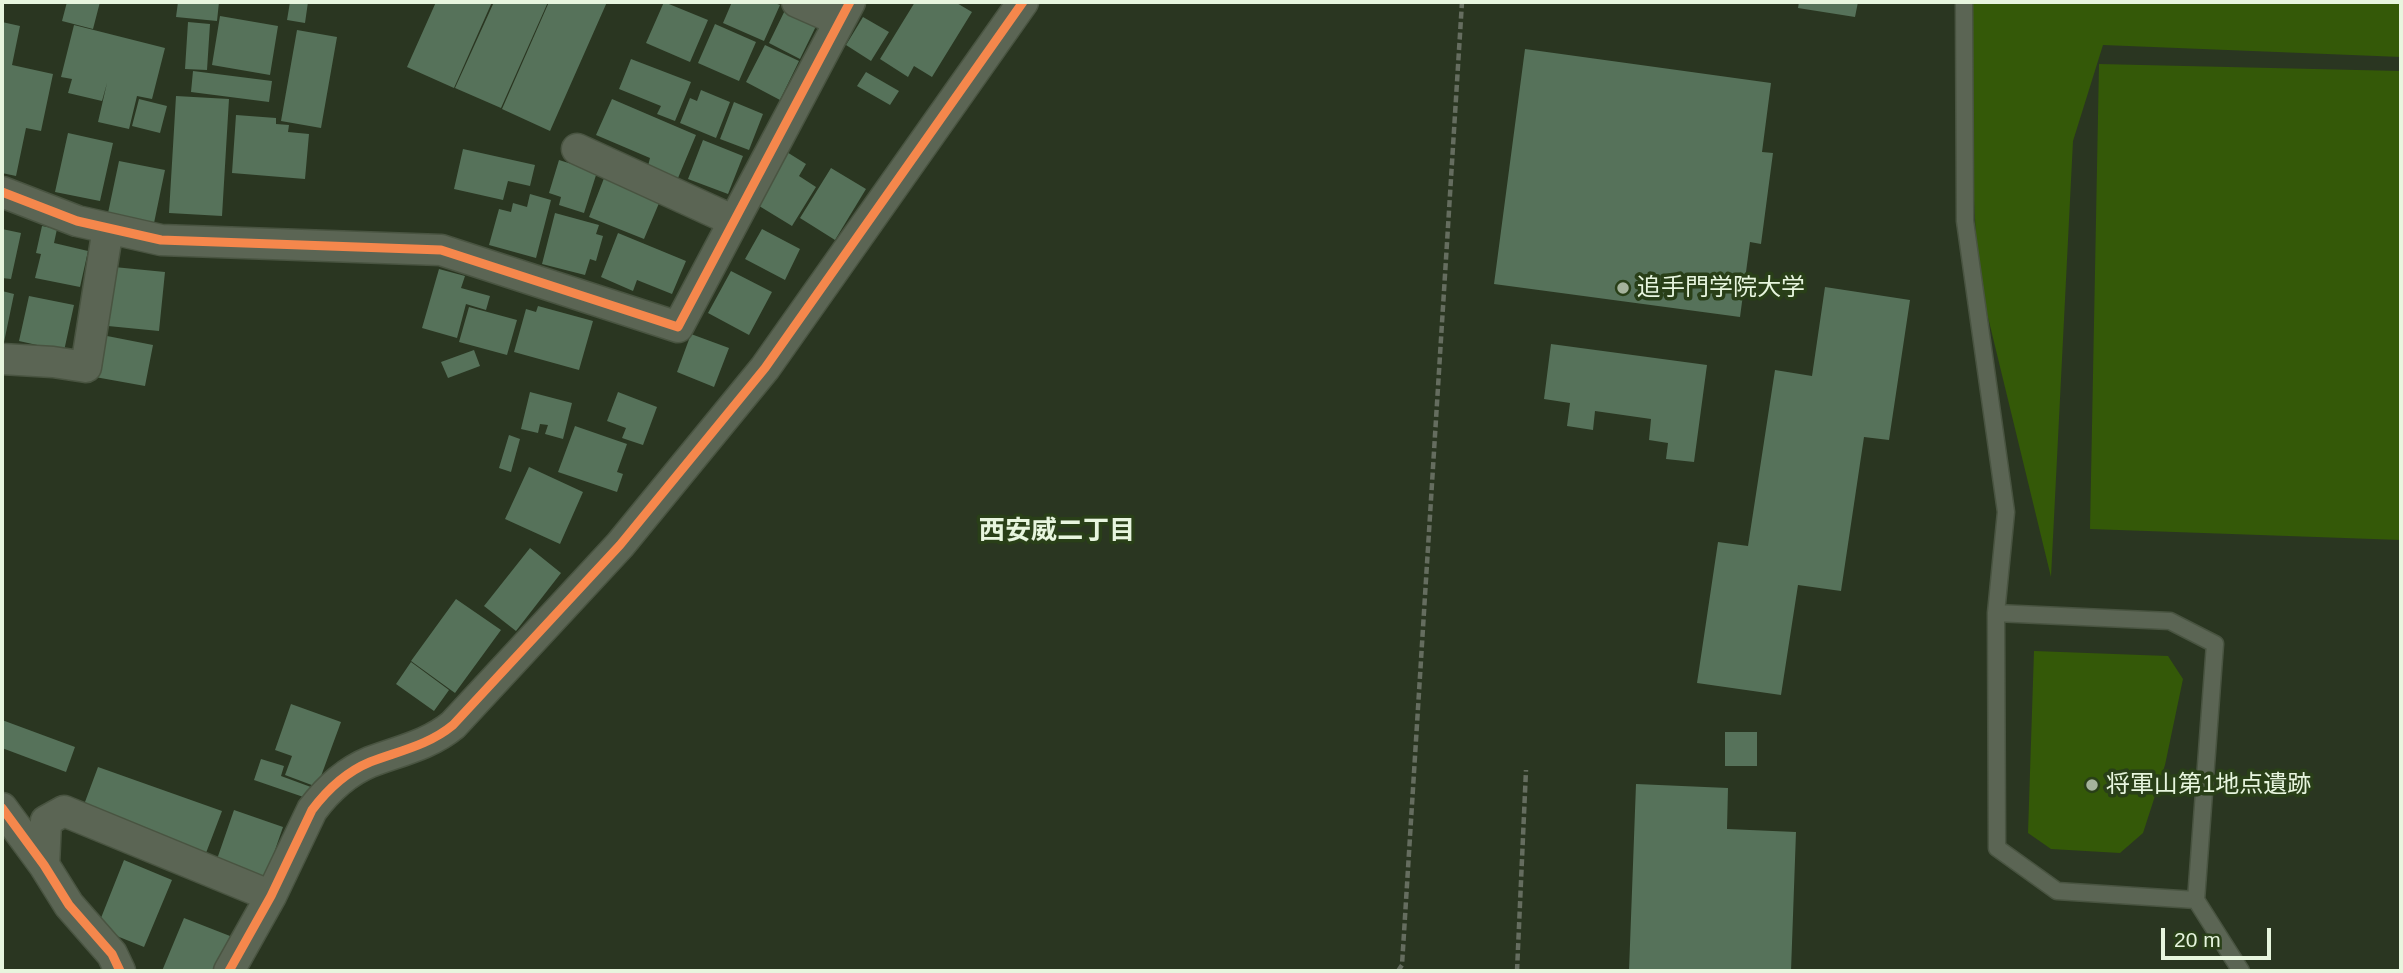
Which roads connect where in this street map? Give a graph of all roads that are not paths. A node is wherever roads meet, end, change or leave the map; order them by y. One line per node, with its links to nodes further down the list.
1 (797, 2): 4 (street)
2 (1023, 2): 13 (street)
3 (1964, 2): 10 (lane)
4 (845, 11): 7 (street)
5 (577, 149): 7 (street)
6 (2, 192): 8 (street)
7 (734, 221): 8 (street)
8 (108, 228): 9 (street)
9 (2, 359)
10 (1996, 613): 14 (lane); 14 (lane)
11 (2, 808): 12 (street)
12 (44, 865): 13 (street); 15 (street)
13 (271, 896): 16 (street)
14 (2196, 900): 17 (lane)
15 (120, 971)
16 (229, 971)
17 (2241, 971)

